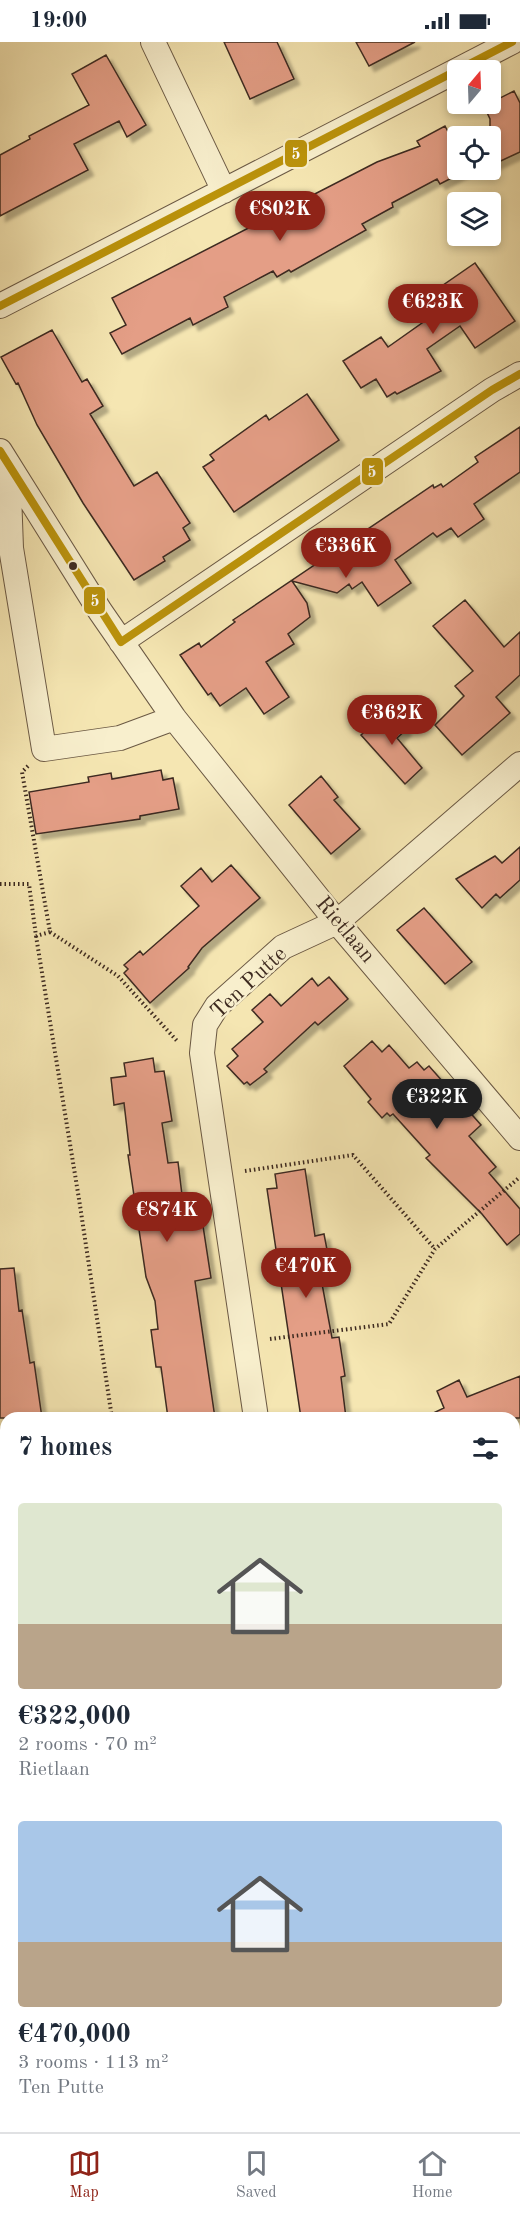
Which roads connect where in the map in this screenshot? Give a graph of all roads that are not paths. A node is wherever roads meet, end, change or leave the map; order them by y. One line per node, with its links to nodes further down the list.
1 (153, 42): 3 (street)
2 (512, 42): 3 (street)
3 (224, 191): 4 (street)
4 (0, 306)
5 (520, 374): 7 (street)
6 (4, 459): 7 (street, Rietlaan); 8 (street, Rietlaan)
7 (121, 642): 8 (street, Rietlaan)
8 (174, 718): 10 (street, Rietlaan)
9 (520, 764): 10 (street, Ten Putte)
10 (338, 922): 11 (street, Rietlaan); 12 (street, Ten Putte)
11 (520, 1138)
12 (255, 1412)

